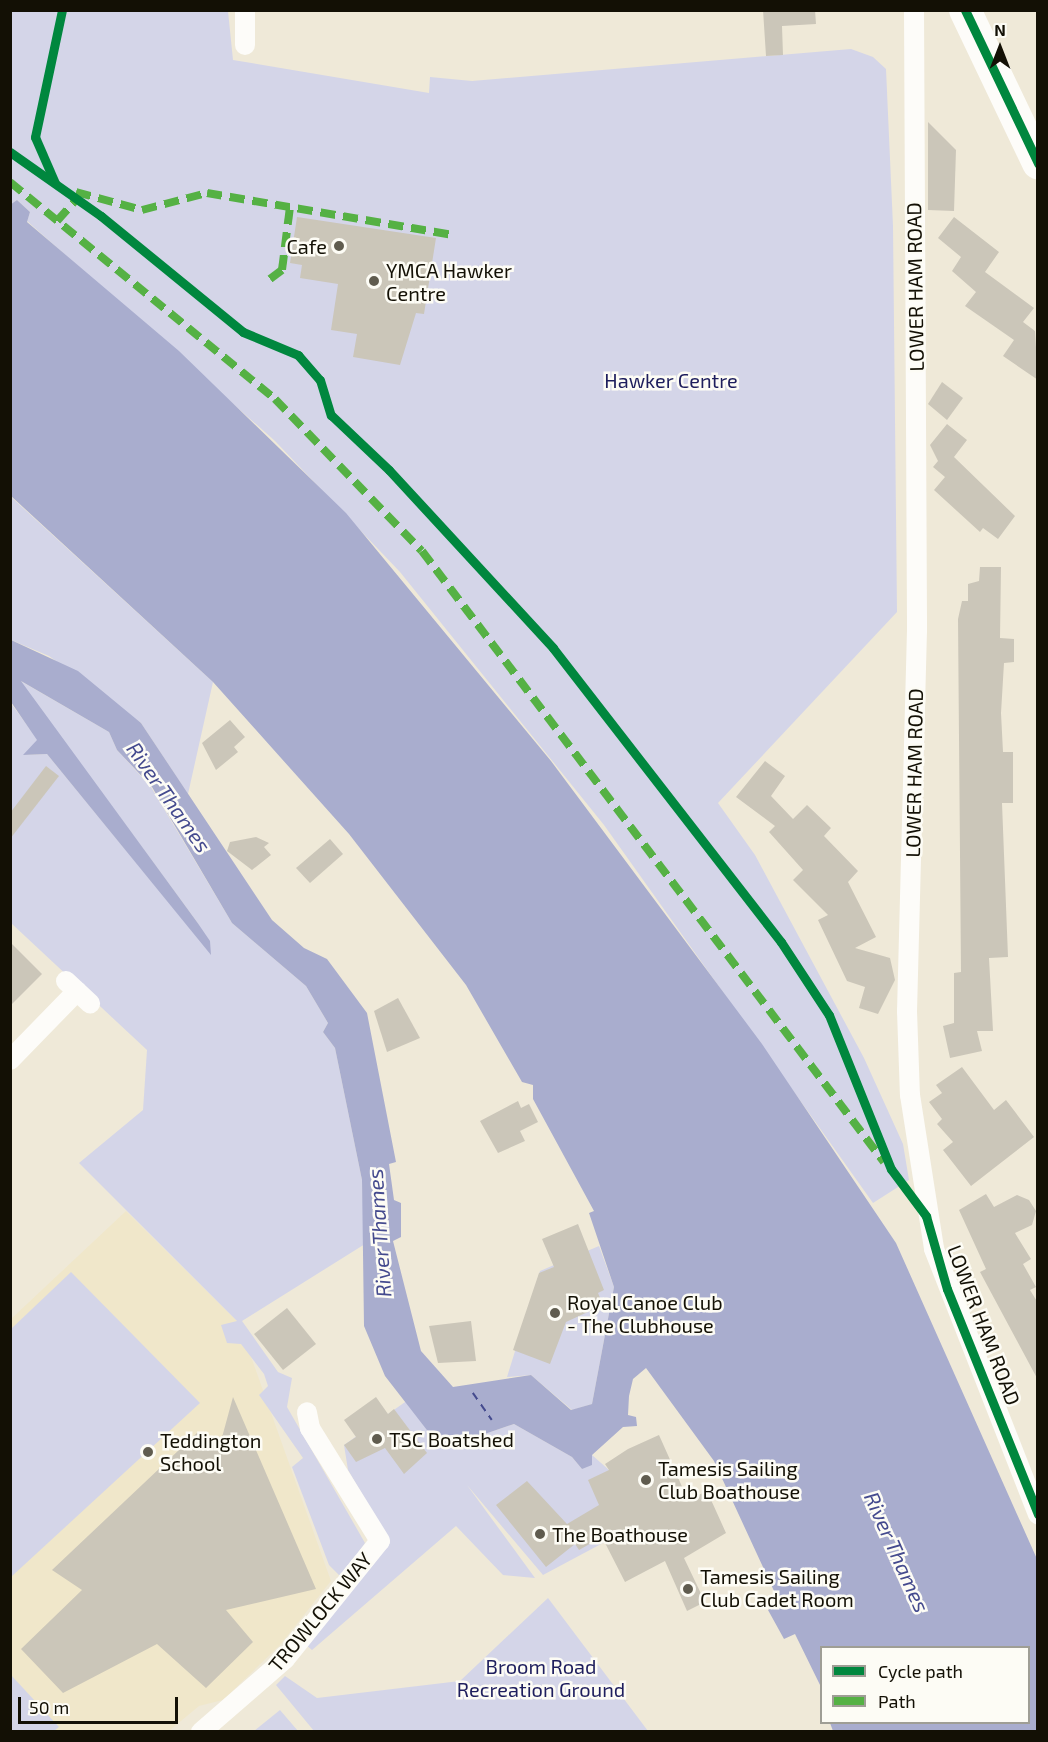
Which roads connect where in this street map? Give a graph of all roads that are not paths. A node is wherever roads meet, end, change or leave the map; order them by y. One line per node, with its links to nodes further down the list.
1 (244, 10): 4 (street)
2 (914, 10): 9 (street, LOWER HAM ROAD)
3 (965, 10): 5 (main road)
4 (246, 45)
5 (1038, 163)
6 (78, 992): 7 (street)
7 (10, 1060)
8 (307, 1412): 10 (street, TROWLOCK WAY)
9 (1038, 1514)
10 (201, 1731)

